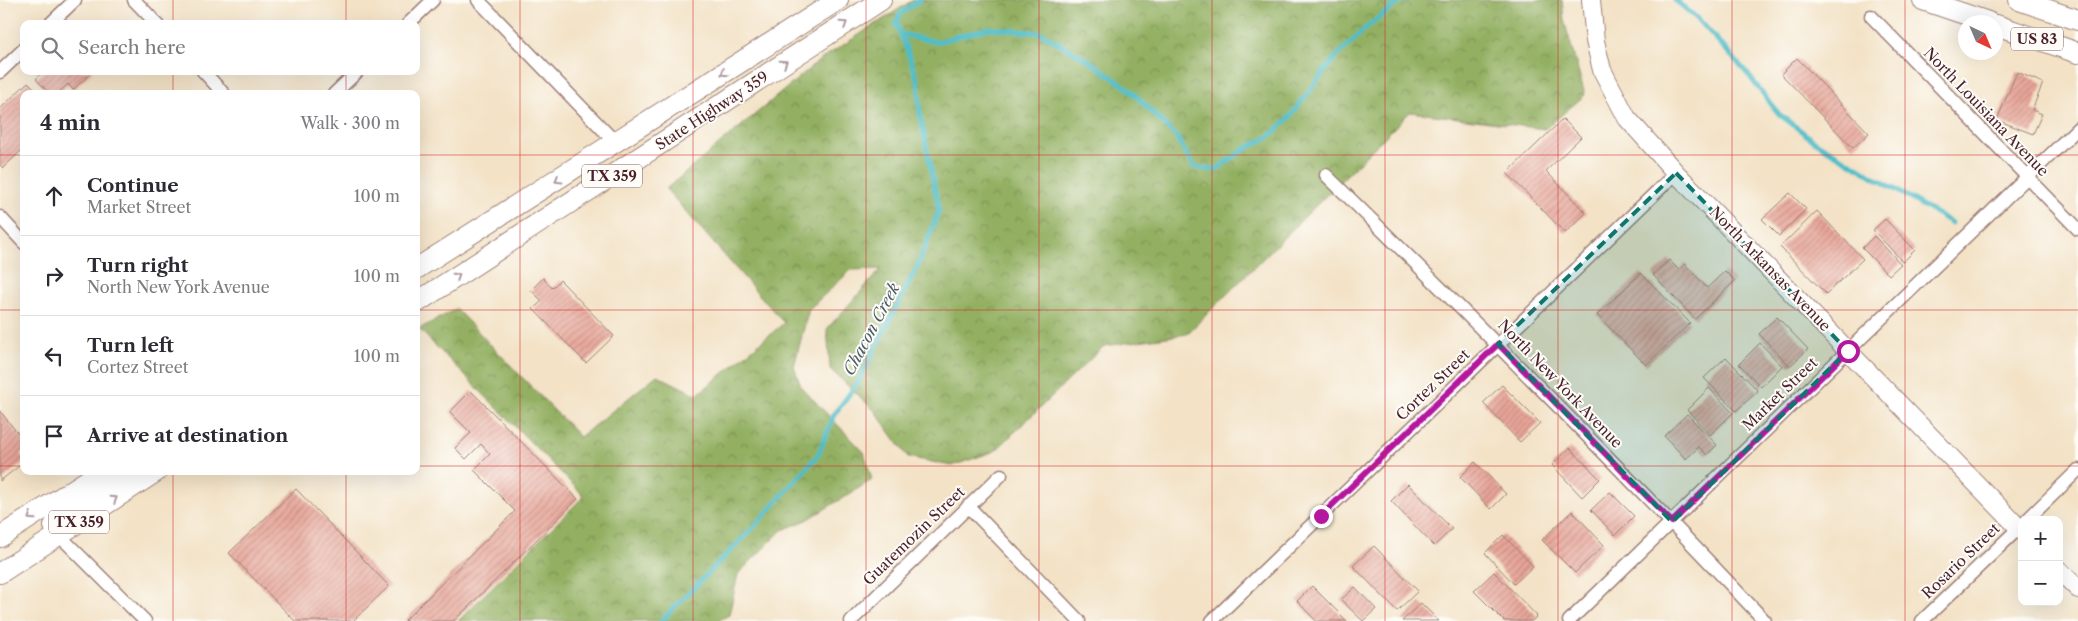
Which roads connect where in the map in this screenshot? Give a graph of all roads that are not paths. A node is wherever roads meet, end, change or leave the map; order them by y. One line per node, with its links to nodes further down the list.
1 (75, 0): 12 (street)
2 (134, 0): 13 (street)
3 (433, 0): 14 (street)
4 (478, 0): 25 (street)
5 (838, 0): 25 (main road, State Highway 359 / TX 359, one-way to 25)
6 (881, 0): 33 (main road, State Highway 359 / TX 359, one-way to 6)
7 (1590, 0): 26 (main road, North Arkansas Avenue)
8 (1923, 0): 10 (main road)
9 (2019, 0): 15 (main road, US 83)
10 (1967, 15)
11 (1871, 16): 28 (street, North Louisiana Avenue)
12 (54, 20)
13 (153, 20)
14 (412, 20)
15 (2078, 20)
16 (2003, 27): 18 (main road, US 83)
17 (20, 53): 19 (street)
18 (2078, 53)
19 (0, 72)
20 (207, 75): 22 (street)
21 (354, 75): 23 (street)
22 (220, 90)
23 (338, 90)
24 (2078, 128): 28 (street, Market Street)
25 (616, 143): 32 (main road, State Highway 359 / TX 359, one-way to 32)
26 (1676, 173): 34 (street, Cortez Street); 35 (main road, North Arkansas Avenue)
27 (1326, 175): 34 (street, North New York Avenue)
28 (2028, 179): 30 (street, North Louisiana Avenue); 35 (street, Market Street)
29 (0, 217): 31 (street)
30 (2078, 230)
31 (20, 239)
32 (420, 266)
33 (420, 300)
34 (1498, 344): 43 (street, North New York Avenue); 54 (street, Cortez Street)
35 (1848, 351): 43 (street, Market Street); 44 (main road, North Arkansas Avenue)
36 (2078, 470): 42 (street, Rosario Street)
37 (96, 475): 47 (main road, TX 359, one-way to 47)
38 (122, 475): 46 (main road)
39 (151, 475): 46 (main road, TX 359, one-way to 39)
40 (1001, 475): 41 (street, Guatemozin Street)
41 (968, 506): 52 (street, Guatemozin Street); 53 (street)
42 (2032, 516)
43 (1672, 522): 55 (street, Market Street); 56 (street, North New York Avenue)
44 (2018, 522)
45 (2018, 530): 57 (street, Rosario Street)
46 (59, 535): 48 (main road, TX 359); 51 (street)
47 (0, 537)
48 (0, 573)
49 (2063, 574): 50 (main road)
50 (2078, 589)
51 (142, 620)
52 (850, 621)
53 (1079, 621)
54 (1212, 621)
55 (1569, 621)
56 (1766, 621)
57 (1922, 621)

